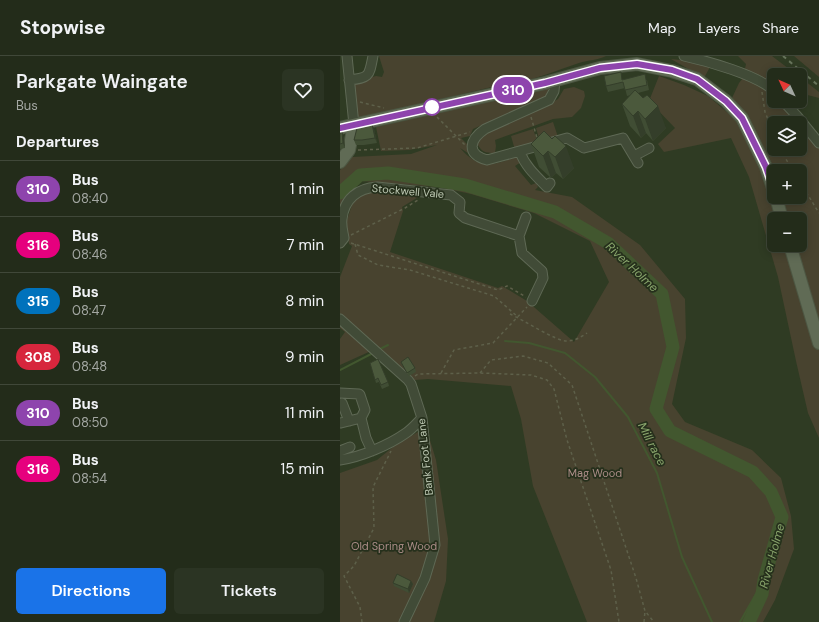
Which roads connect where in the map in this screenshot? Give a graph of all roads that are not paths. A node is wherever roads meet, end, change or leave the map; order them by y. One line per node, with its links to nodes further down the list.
1 (347, 56): 5 (street)
2 (373, 56): 5 (street)
3 (684, 56): 7 (street)
4 (638, 60): 6 (main road); 15 (main road)
5 (349, 80): 9 (street)
6 (556, 80): 9 (main road); 13 (street)
7 (767, 86)
8 (791, 108): 11 (street)
9 (354, 125): 10 (main road); 14 (main road)
10 (340, 128)
11 (819, 143)
12 (649, 148): 13 (street)
13 (520, 152): 16 (street)
14 (340, 162)
15 (767, 170)
16 (547, 187)
17 (526, 217): 18 (street)
18 (519, 236): 19 (street, Stockwell Vale); 21 (street)
19 (342, 241)
20 (792, 252): 23 (main road)
21 (532, 301)
22 (340, 318): 27 (street, Bank Foot Lane)
23 (819, 343)
24 (340, 393): 26 (street)
25 (342, 403): 28 (street)
26 (361, 418): 28 (street); 31 (street)
27 (422, 418): 31 (street); 33 (street, Bank Foot Lane)
28 (345, 422)
29 (350, 447): 30 (street)
30 (340, 451)
31 (372, 451): 32 (street)
32 (340, 460)
33 (404, 622)

